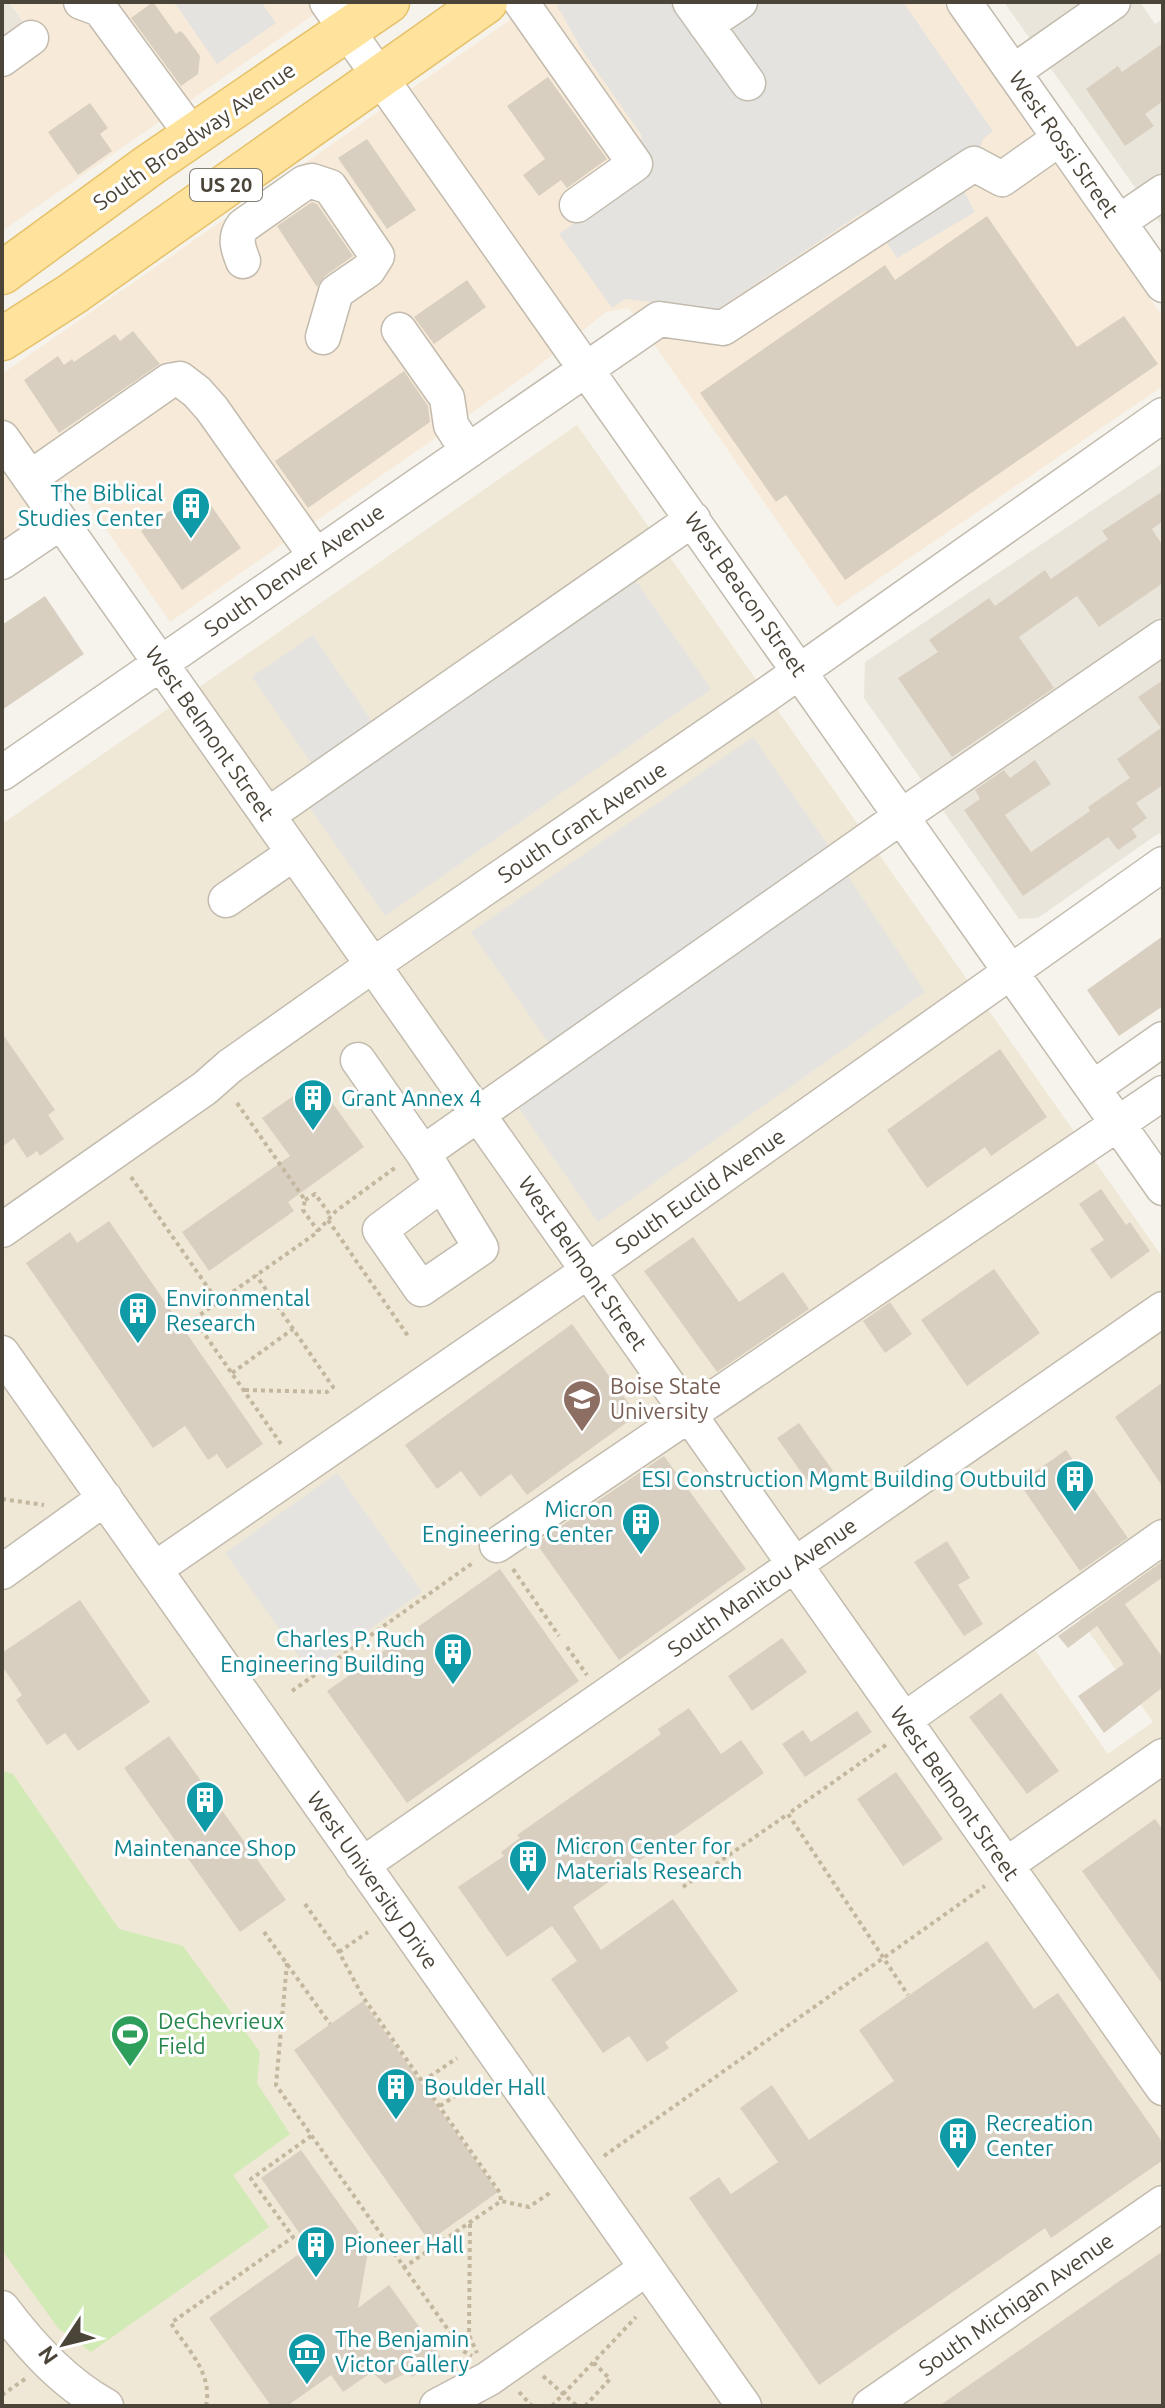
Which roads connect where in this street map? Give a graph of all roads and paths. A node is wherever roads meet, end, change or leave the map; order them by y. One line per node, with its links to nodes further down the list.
1 (81, 2): 15 (street)
2 (388, 2): 9 (main road, South Broadway Avenue / US 20)
3 (486, 2): 13 (main road, US 20)
4 (521, 2): 18 (street)
5 (740, 2): 8 (street)
6 (964, 2): 12 (street, West Rossi Street)
7 (1113, 2): 12 (street)
8 (698, 14): 14 (street)
9 (337, 16): 13 (street, West Beacon Street); 15 (main road, South Broadway Avenue / US 20)
10 (31, 38): 11 (street)
11 (2, 59)
12 (1013, 72): 16 (street, West Rossi Street)
13 (381, 76): 25 (main road, US 20); 26 (street, West Beacon Street)
14 (748, 83)
15 (193, 136): 21 (main road, South Broadway Avenue / US 20)
16 (1060, 138): 19 (street, West Rossi Street); 26 (street, South Denver Avenue)
17 (1163, 192): 19 (street)
18 (577, 205)
19 (1119, 222): 22 (street, West Rossi Street)
20 (243, 261): 24 (street)
21 (2, 273)
22 (1163, 285)
23 (399, 330): 29 (street)
24 (323, 337)
25 (2, 339)
26 (587, 367): 29 (street, South Denver Avenue); 31 (street, West Beacon Street)
27 (1163, 415): 37 (street, South Grant Avenue)
28 (2, 438): 30 (street, West Belmont Street)
29 (467, 450): 33 (street, South Denver Avenue)
30 (30, 478): 32 (street, West Belmont Street); 33 (street)
31 (693, 519): 37 (street, West Beacon Street); 39 (street)
32 (61, 522): 34 (street); 36 (street, West Belmont Street)
33 (315, 555): 36 (street, South Denver Avenue)
34 (2, 562)
35 (1163, 637): 40 (street)
36 (160, 662): 38 (street, South Denver Avenue); 39 (street, West Belmont Street)
37 (800, 671): 40 (street, West Beacon Street); 44 (street, South Grant Avenue)
38 (2, 773)
39 (268, 815): 41 (street, West Belmont Street)
40 (902, 816): 45 (street, West Beacon Street); 51 (street)
41 (294, 853): 43 (street); 44 (street, West Belmont Street)
42 (1159, 877): 45 (street, South Euclid Avenue)
43 (226, 900)
44 (373, 965): 51 (street, West Belmont Street); 59 (street, South Grant Avenue)
45 (1011, 972): 48 (street, West Beacon Street); 61 (street, South Euclid Avenue)
46 (1163, 1039): 48 (street)
47 (358, 1060): 53 (street)
48 (1093, 1088): 52 (street, West Beacon Street)
49 (1163, 1093): 52 (street)
50 (237, 1103): 57 (path)
51 (478, 1115): 53 (street); 61 (street, West Belmont Street)
52 (1119, 1125): 56 (street, West Beacon Street); 70 (street)
53 (410, 1156): 55 (street); 58 (path)
54 (131, 1177): 63 (path)
55 (442, 1184)
56 (1163, 1188)
57 (305, 1200): 58 (path); 60 (path)
58 (330, 1218): 60 (path); 66 (path)
59 (2, 1230)
60 (318, 1231): 62 (path)
61 (588, 1271): 70 (street, West Belmont Street); 78 (street, South Euclid Avenue)
62 (256, 1275): 63 (path); 65 (path)
63 (218, 1302): 68 (path)
64 (1163, 1309): 77 (street, South Manitou Avenue)
65 (293, 1329): 68 (path); 69 (path)
66 (408, 1336)
67 (2, 1353): 72 (street, West University Drive)
68 (232, 1373): 69 (path)
69 (243, 1390): 71 (path)
70 (689, 1414): 76 (street); 77 (street, West Belmont Street)
71 (281, 1444)
72 (105, 1498): 78 (street, West University Drive); 79 (street)
73 (2, 1499): 74 (path)
74 (47, 1505)
75 (1163, 1537): 84 (street)
76 (497, 1545): 80 (path); 83 (path)
77 (794, 1565): 84 (street, West Belmont Street); 87 (street, South Manitou Avenue)
78 (155, 1569): 87 (street, West University Drive)
79 (2, 1572)
80 (559, 1636)
81 (567, 1647): 82 (path)
82 (593, 1684)
83 (292, 1691)
84 (907, 1724): 86 (path); 88 (street, West Belmont Street)
85 (1163, 1756): 88 (street)
86 (788, 1814): 89 (path); 94 (path)
87 (362, 1865): 110 (street, West University Drive)
88 (998, 1874): 94 (path); 101 (street, West Belmont Street)
89 (683, 1887)
90 (305, 1904): 93 (path)
91 (264, 1932): 95 (path)
92 (368, 1932): 93 (path)
93 (339, 1952): 99 (path)
94 (883, 1957): 96 (path); 104 (path)
95 (287, 1963): 97 (path); 103 (path)
96 (908, 1995)
97 (330, 2024)
98 (457, 2058): 99 (path)
99 (423, 2081): 102 (path)
100 (475, 2083): 102 (path)
101 (1163, 2088)
102 (440, 2106): 106 (path)
103 (311, 2136): 109 (path); 120 (path)
104 (602, 2158)
105 (551, 2192): 106 (path)
106 (501, 2201): 108 (path)
107 (1163, 2203): 127 (street, South Michigan Avenue)
108 (470, 2222): 109 (path); 109 (path)
109 (403, 2268)
110 (647, 2268): 121 (street); 126 (street, West University Drive)
111 (2, 2308): 119 (street)
112 (636, 2317): 113 (path)
113 (593, 2362): 117 (path); 125 (path)
114 (543, 2375): 117 (path)
115 (25, 2379): 118 (path)
116 (519, 2392): 122 (path)
117 (564, 2394): 123 (path); 124 (path)
118 (2, 2395)
119 (106, 2406)
120 (206, 2406)
121 (437, 2406)
122 (532, 2406)
123 (552, 2406)
124 (577, 2406)
125 (585, 2406)
126 (744, 2406)
127 (870, 2406)

